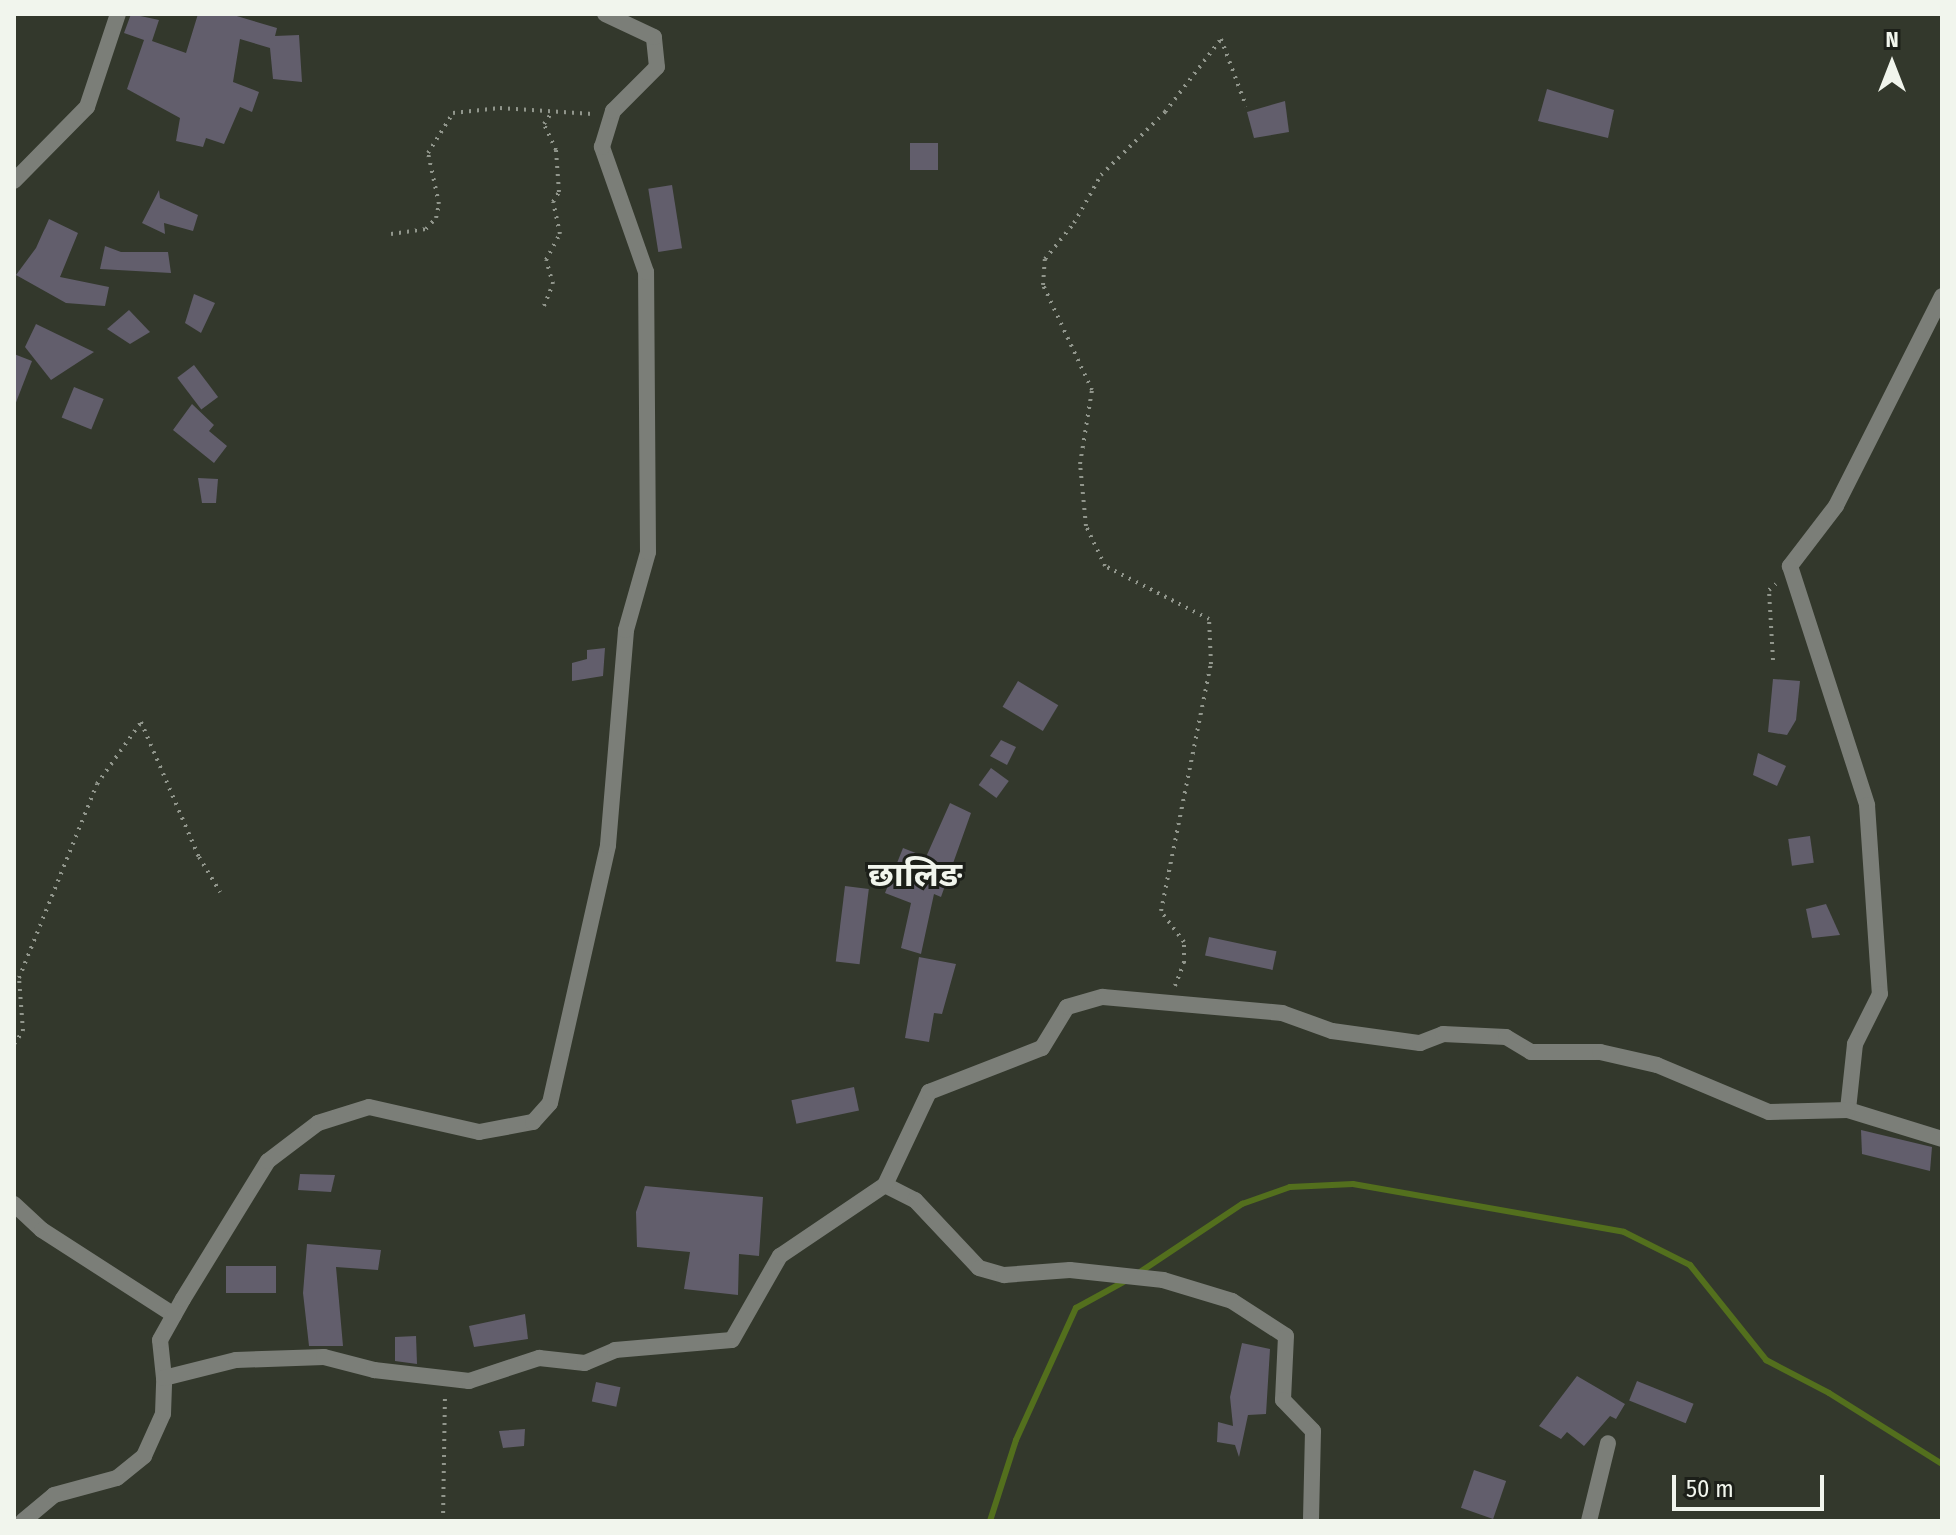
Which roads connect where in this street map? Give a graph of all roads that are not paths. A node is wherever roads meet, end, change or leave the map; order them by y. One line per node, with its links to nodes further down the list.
1 (118, 14): 3 (street)
2 (605, 14): 9 (street)
3 (14, 181)
4 (1942, 296): 5 (street)
5 (1848, 1110): 6 (street); 7 (street)
6 (1942, 1139)
7 (885, 1185): 10 (street); 13 (street)
8 (14, 1204): 9 (street)
9 (174, 1315): 10 (street)
10 (164, 1378): 12 (street)
11 (1608, 1443): 14 (street)
12 (23, 1521)
13 (1311, 1521)
14 (1589, 1521)

